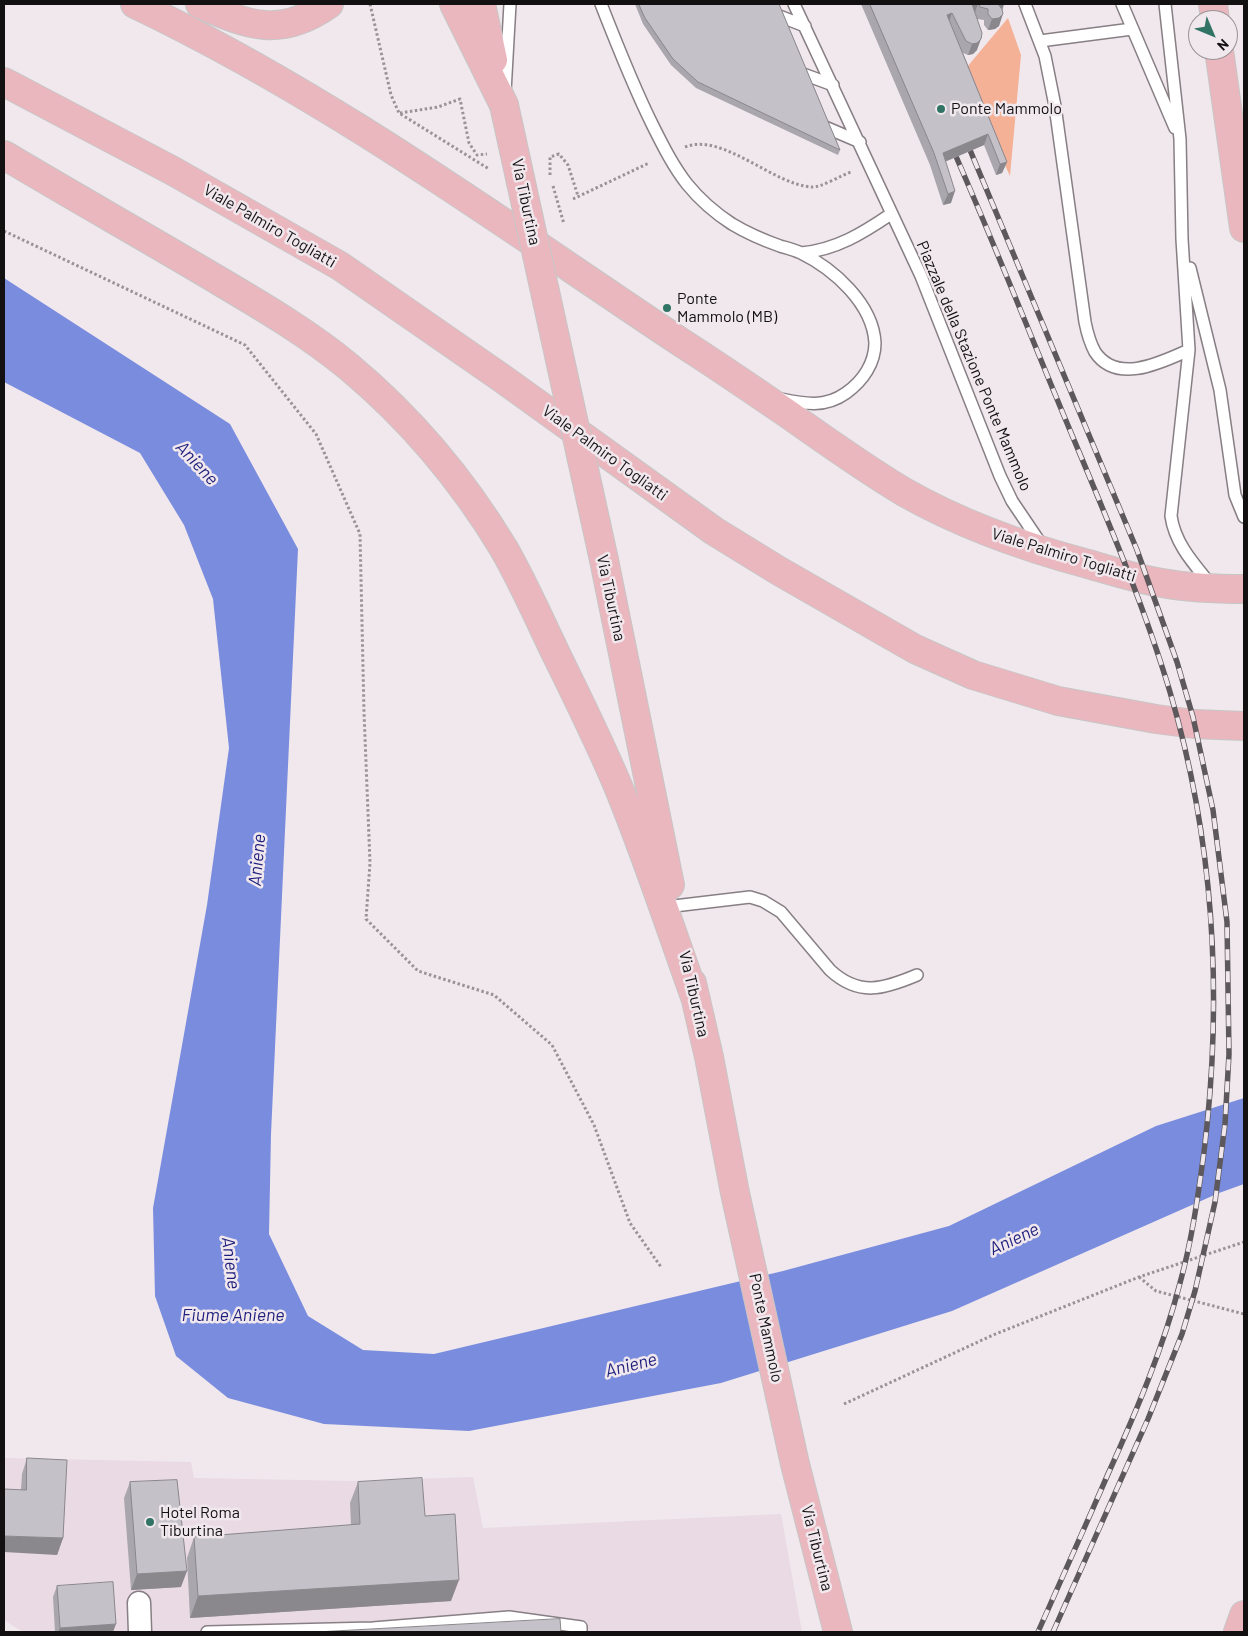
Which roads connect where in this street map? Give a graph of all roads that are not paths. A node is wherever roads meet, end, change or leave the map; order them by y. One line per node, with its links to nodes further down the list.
1 (135, 4): 30 (main road, Viale Palmiro Togliatti)
2 (200, 4): 3 (main road)
3 (329, 4)
4 (454, 4): 20 (main road)
5 (480, 4): 20 (main road, Via Tiburtina)
6 (510, 4): 20 (lane)
7 (601, 4): 28 (lane)
8 (748, 4): 13 (lane)
9 (794, 4): 13 (lane, Piazzale della Stazione Ponte Mammolo)
10 (1025, 4): 15 (lane)
11 (1122, 4): 14 (lane)
12 (1165, 4): 22 (lane)
13 (805, 26): 19 (lane, Piazzale della Stazione Ponte Mammolo)
14 (1132, 29): 15 (lane); 22 (lane)
15 (1040, 41): 29 (lane)
16 (1220, 60): 26 (main road)
17 (786, 67): 19 (lane)
18 (4, 82): 35 (main road, Viale Palmiro Togliatti)
19 (833, 85): 23 (lane, Piazzale della Stazione Ponte Mammolo)
20 (504, 105): 36 (main road, Via Tiburtina, bridge)
21 (809, 120): 23 (lane)
22 (1180, 139): 27 (lane)
23 (860, 142): 25 (lane, Piazzale della Stazione Ponte Mammolo)
24 (4, 155): 38 (main road)
25 (892, 214): 28 (lane); 32 (lane, Piazzale della Stazione Ponte Mammolo)
26 (1244, 228)
27 (1182, 239): 29 (lane); 31 (lane)
28 (801, 253): 30 (lane)
29 (1189, 350): 33 (lane)
30 (749, 387): 32 (main road, Viale Palmiro Togliatti)
31 (1244, 517)
32 (1048, 554): 33 (main road, Viale Palmiro Togliatti)
33 (1214, 588): 34 (main road, Viale Palmiro Togliatti)
34 (1244, 589)
35 (1244, 726)
36 (674, 906): 37 (lane); 38 (main road, Via Tiburtina)
37 (917, 975)
38 (696, 1000): 39 (main road, Via Tiburtina)
39 (736, 1193): 40 (main road, Ponte Mammolo)
40 (795, 1464): 46 (main road, Via Tiburtina)
41 (139, 1604): 43 (street)
42 (1244, 1615): 47 (main road)
43 (140, 1632)
44 (206, 1632): 45 (lane)
45 (581, 1632)
46 (838, 1632)
47 (1238, 1632)

